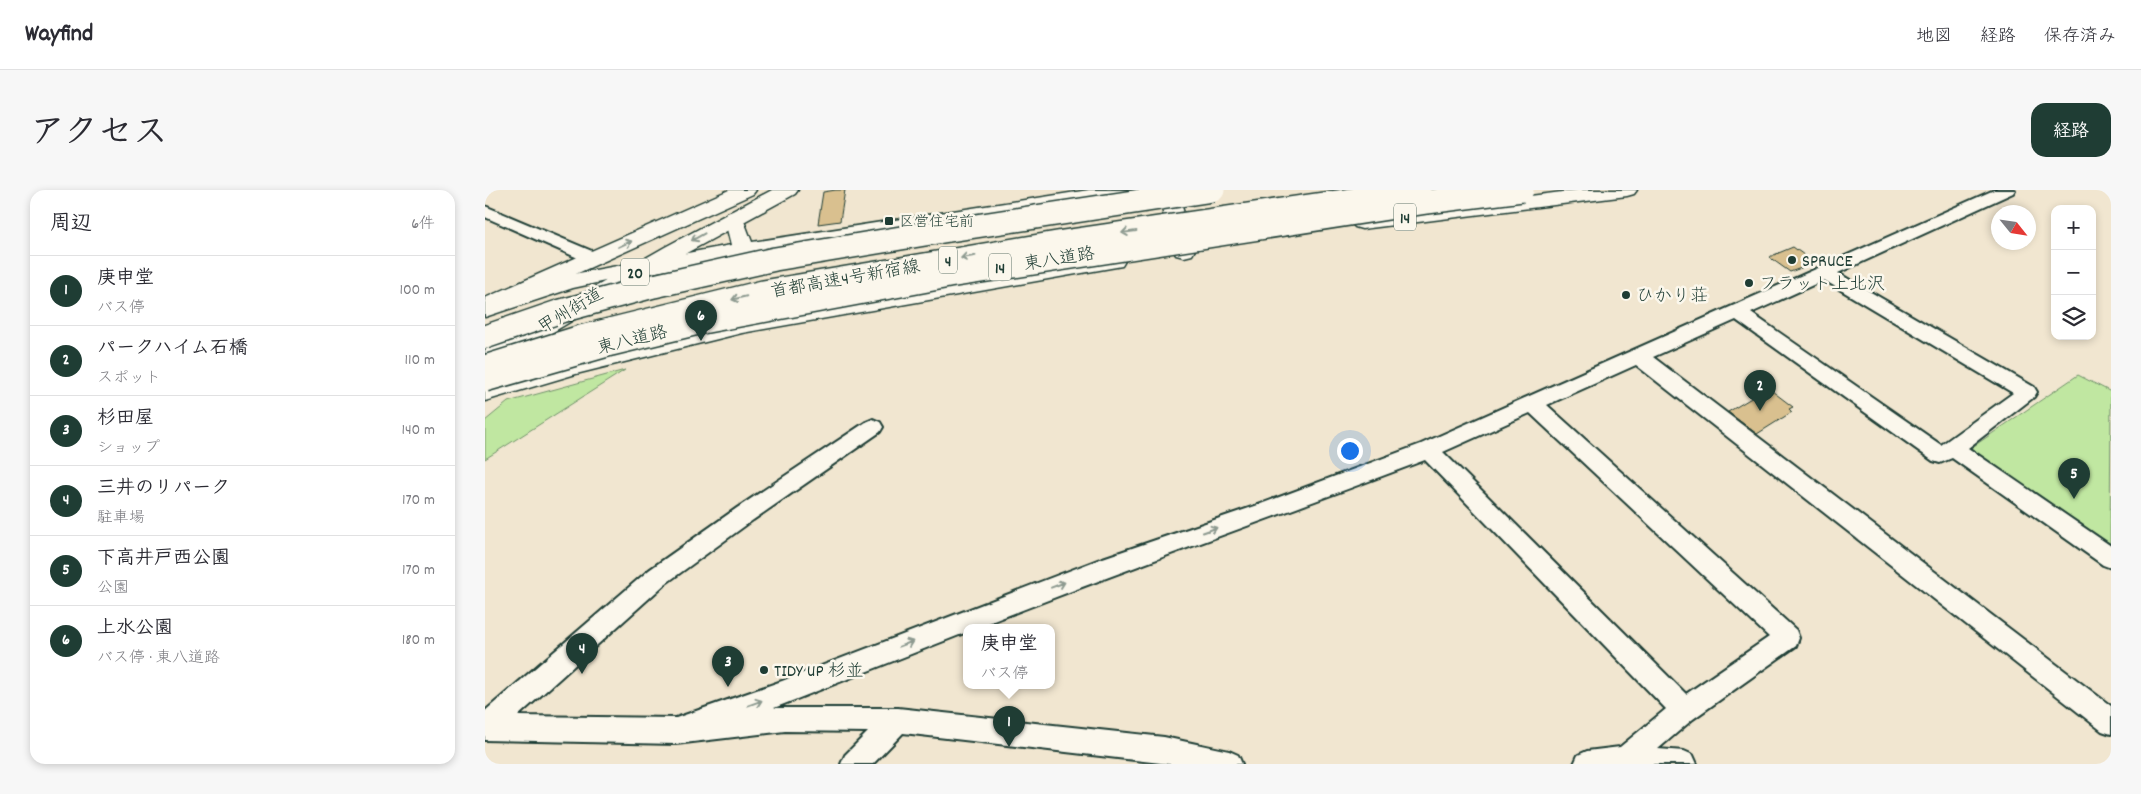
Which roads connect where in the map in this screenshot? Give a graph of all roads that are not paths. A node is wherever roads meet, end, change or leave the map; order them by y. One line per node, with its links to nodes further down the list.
1 (746, 190): 15 (main road, 甲州街道 / 20, one-way to 1)
2 (788, 190): 12 (main road, 甲州街道 / 20)
3 (1120, 190): 14 (main road)
4 (1167, 190): 13 (main road)
5 (1213, 190): 20 (main road, bridge)
6 (1297, 190): 21 (main road, 首都高速4号新宿線 / 4)
7 (1419, 190): 24 (main road, 首都高速4号新宿線 / 4, one-way to 24, bridge)
8 (1522, 190): 25 (main road, 東八道路 / 14, bridge)
9 (1627, 190): 13 (main road, 14)
10 (2007, 190): 17 (street)
11 (485, 211): 15 (street)
12 (734, 217): 14 (main road); 16 (main road, 甲州街道 / 20, one-way to 16)
13 (1184, 250): 26 (main road, 14)
14 (744, 251): 16 (main road)
15 (593, 258): 18 (main road, 甲州街道 / 20)
16 (640, 269): 18 (main road); 23 (main road, 甲州街道 / 20)
17 (1825, 273): 19 (street); 29 (street)
18 (485, 308)
19 (1738, 312): 22 (street); 29 (street)
20 (485, 337)
21 (485, 348)
22 (1639, 356): 27 (street); 34 (street)
23 (485, 361)
24 (485, 367)
25 (485, 380)
26 (485, 392)
27 (1533, 404): 30 (street); 32 (street)
28 (873, 427): 35 (street)
29 (1953, 448): 31 (street)
30 (1428, 450): 32 (street); 36 (street, one-way to 30)
31 (2111, 558)
32 (1684, 710): 37 (street)
33 (898, 720): 36 (street); 38 (street); 39 (street)
34 (2111, 722)
35 (485, 728): 36 (street)
36 (676, 731)
37 (1626, 759): 40 (street); 41 (street)
38 (855, 764)
39 (1229, 764)
40 (1587, 764)
41 (1684, 764)

